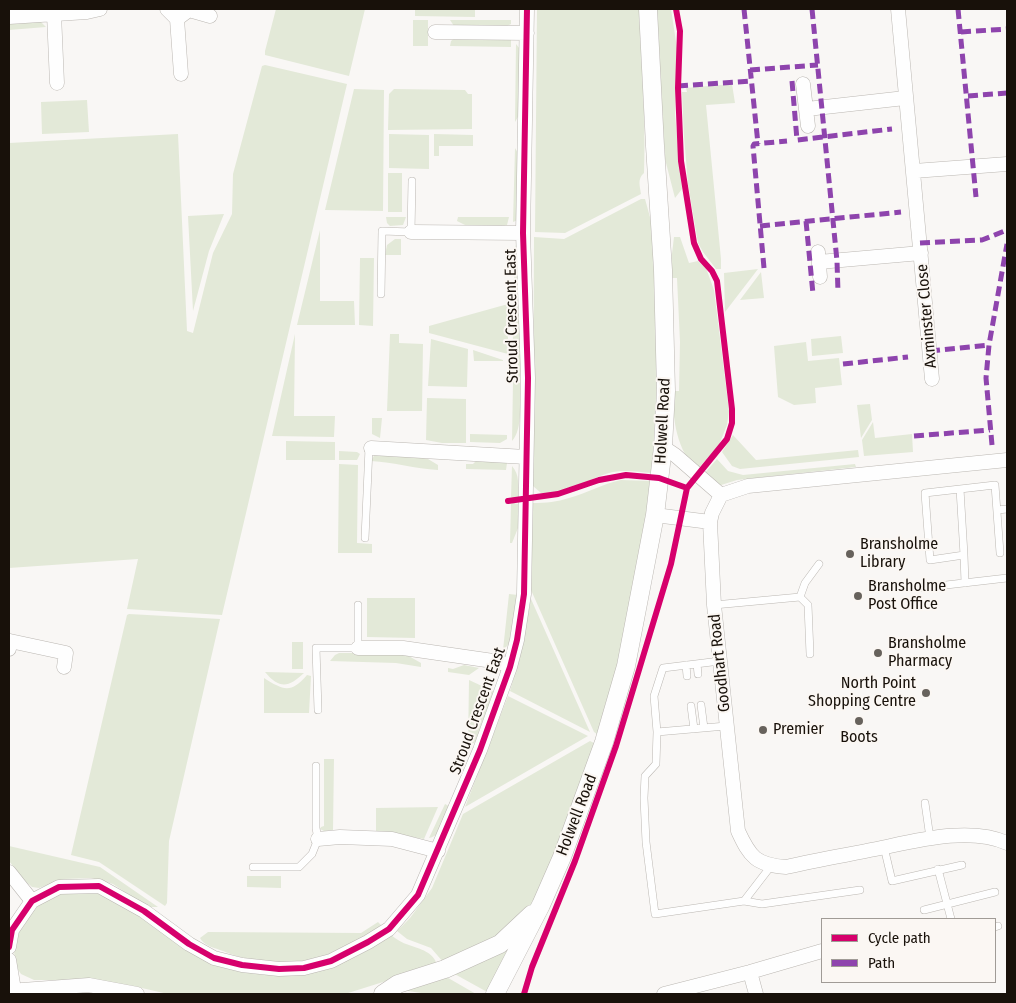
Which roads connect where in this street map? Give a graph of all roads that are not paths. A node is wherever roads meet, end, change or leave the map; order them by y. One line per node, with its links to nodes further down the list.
1 (100, 9): 7 (street)
2 (167, 9): 10 (street)
3 (527, 9): 12 (street, Stroud Crescent East)
4 (648, 9): 28 (street, Holwell Road)
5 (898, 9): 6 (street, Axminster Close); 16 (street, Axminster Close)
6 (902, 9)
7 (54, 14): 9 (street); 14 (street)
8 (210, 16): 10 (street)
9 (9, 17)
10 (177, 20): 13 (street)
11 (435, 32): 12 (street)
12 (527, 33): 23 (street, Stroud Crescent East)
13 (181, 74)
14 (57, 83)
15 (803, 84): 17 (street)
16 (905, 98): 17 (street); 20 (street, Axminster Close)
17 (807, 109): 18 (street)
18 (808, 126)
19 (1007, 164): 20 (street)
20 (914, 172): 24 (street, Axminster Close)
21 (412, 181): 22 (lane)
22 (411, 232): 23 (street, Stroud Crescent East); 26 (lane, Stroud Crescent East)
23 (524, 233): 30 (street, Stroud Crescent East)
24 (921, 253): 25 (street, Axminster Close); 27 (street, Axminster Close)
25 (820, 277)
26 (381, 294)
27 (932, 379)
28 (663, 447): 33 (street); 36 (street, Holwell Road)
29 (367, 448): 30 (street); 38 (lane)
30 (526, 457): 54 (street, Stroud Crescent East)
31 (1007, 460): 33 (street)
32 (960, 488): 35 (lane); 40 (lane); 40 (lane)
33 (721, 495): 37 (street, Goodhart Road)
34 (1007, 509): 35 (lane)
35 (997, 510): 39 (lane)
36 (654, 515): 37 (street); 82 (street, Holwell Road)
37 (710, 522): 47 (street, Goodhart Road)
38 (365, 538)
39 (1000, 553)
40 (964, 555): 43 (lane)
41 (819, 564): 45 (lane)
42 (1007, 578): 43 (lane)
43 (965, 583): 44 (lane)
44 (920, 588)
45 (800, 596): 47 (lane); 50 (lane)
46 (358, 605): 48 (lane)
47 (714, 605): 51 (street, Goodhart Road)
48 (358, 648): 54 (street, Stroud Crescent East); 60 (lane, Stroud Crescent East)
49 (9, 649): 55 (street)
50 (810, 654)
51 (720, 661): 52 (lane); 61 (street, Goodhart Road)
52 (697, 664): 53 (lane); 56 (lane)
53 (686, 665): 57 (lane); 64 (lane)
54 (510, 667): 71 (street, Stroud Crescent East)
55 (64, 668)
56 (698, 674)
57 (687, 676)
58 (701, 705): 62 (lane)
59 (690, 706): 63 (lane)
60 (318, 710)
61 (726, 726): 62 (lane); 73 (street, Goodhart Road)
62 (704, 728): 63 (lane)
63 (694, 729): 64 (lane)
64 (657, 732): 80 (lane)
65 (316, 766): 68 (lane)
66 (925, 803): 67 (lane)
67 (930, 838): 69 (street); 70 (street)
68 (318, 839): 71 (street); 74 (lane)
69 (1007, 842)
70 (884, 847): 73 (street); 75 (lane)
71 (438, 851): 79 (street, Stroud Crescent East)
72 (962, 865): 75 (lane)
73 (771, 866): 80 (lane)
74 (254, 868)
75 (938, 870): 81 (lane)
76 (9, 872): 79 (street)
77 (860, 890): 80 (lane)
78 (995, 892): 81 (lane)
79 (32, 901): 85 (street, Stroud Crescent East)
80 (744, 901)
81 (947, 904): 83 (lane); 84 (lane)
82 (541, 905): 92 (street, Holwell Road); 93 (street, Holwell Road)
83 (924, 910)
84 (951, 918)
85 (9, 947)
86 (821, 951): 88 (street)
87 (9, 960): 89 (street)
88 (750, 972): 94 (street); 95 (street)
89 (11, 991): 90 (street)
90 (116, 992): 91 (street)
91 (137, 994)
92 (382, 994)
93 (495, 994)
94 (664, 994)
95 (756, 994)

